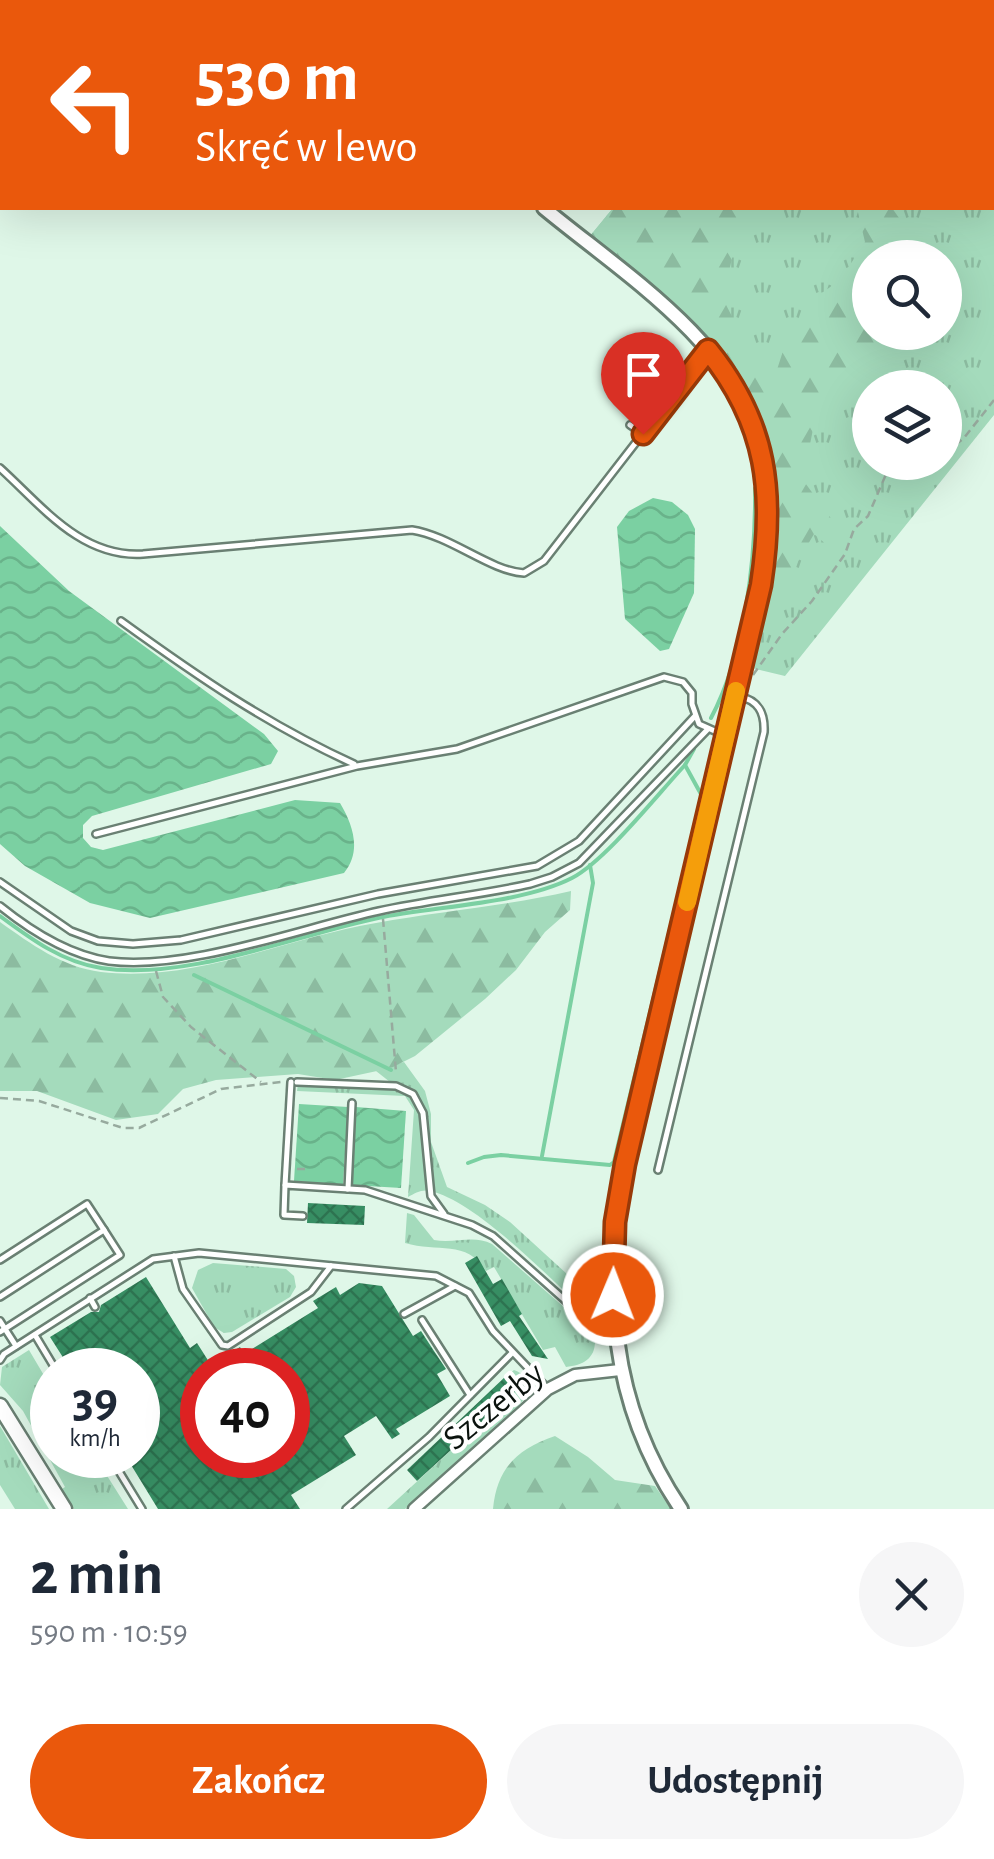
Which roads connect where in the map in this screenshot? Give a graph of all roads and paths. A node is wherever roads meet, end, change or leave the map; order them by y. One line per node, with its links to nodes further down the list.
1 (546, 210): 2 (street)
2 (708, 350): 5 (lane); 10 (street)
3 (994, 400): 6 (path)
4 (630, 424): 5 (lane)
5 (643, 434): 7 (lane)
6 (962, 439)
7 (0, 468)
8 (884, 480): 10 (path)
9 (121, 622): 14 (lane)
10 (736, 692): 13 (street); 27 (lane)
11 (695, 716): 12 (lane); 14 (lane); 16 (lane)
12 (706, 730): 13 (lane); 19 (lane)
13 (726, 736): 45 (street)
14 (357, 766): 15 (lane)
15 (96, 834)
16 (0, 882)
17 (0, 906): 19 (lane)
18 (383, 919): 20 (path)
19 (156, 961): 22 (path)
20 (396, 1072)
21 (294, 1082): 22 (path); 25 (lane); 31 (lane)
22 (262, 1083): 23 (path)
23 (0, 1098)
24 (352, 1103): 29 (lane)
25 (286, 1168): 26 (path); 28 (lane)
26 (310, 1169)
27 (658, 1170)
28 (285, 1185): 29 (lane); 30 (lane)
29 (348, 1189): 31 (lane)
30 (302, 1216)
31 (446, 1217): 45 (lane)
32 (104, 1230): 34 (lane); 37 (lane); 43 (lane)
33 (174, 1256): 35 (lane); 35 (lane); 38 (lane)
34 (0, 1260)
35 (331, 1266): 36 (lane)
36 (455, 1286): 40 (lane); 48 (lane)
37 (0, 1297)
38 (90, 1298): 39 (lane); 44 (lane)
39 (96, 1307)
40 (404, 1314)
41 (422, 1320): 52 (lane)
42 (0, 1321): 43 (lane)
43 (2, 1330): 46 (lane)
44 (35, 1335): 46 (lane); 47 (lane)
45 (617, 1339): 50 (street)
46 (16, 1346): 49 (lane)
47 (43, 1348)
48 (512, 1353): 51 (lane); 52 (lane)
49 (1, 1356)
50 (620, 1370): 51 (street, Szczerby); 59 (street)
51 (548, 1389): 58 (street, Szczerby)
52 (470, 1395): 57 (lane)
53 (0, 1406): 55 (main road)
54 (123, 1478): 56 (lane)
55 (64, 1509)
56 (142, 1509)
57 (346, 1509)
58 (414, 1509)
59 (681, 1509)

